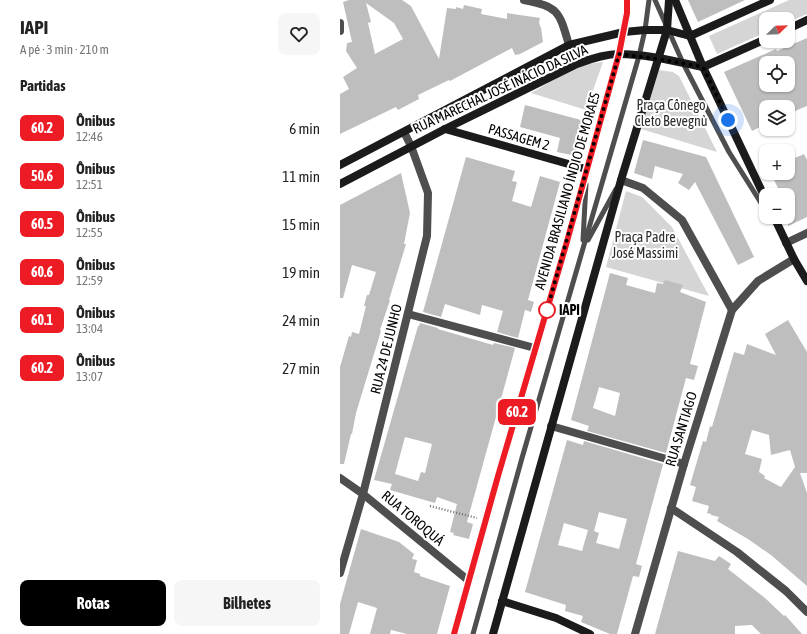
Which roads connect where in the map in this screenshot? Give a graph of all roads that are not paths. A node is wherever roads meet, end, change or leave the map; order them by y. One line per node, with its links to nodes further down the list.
1 (524, 0): 17 (street)
2 (627, 0): 14 (main road, AVENIDA BRASILIANO ÍNDIO DE MORAES)
3 (650, 0): 11 (lane)
4 (655, 0): 12 (lane)
5 (669, 0): 12 (main road)
6 (676, 0): 15 (main road)
7 (770, 0): 15 (main road)
8 (807, 20): 10 (main road)
9 (340, 23): 13 (street)
10 (795, 26)
11 (645, 30): 12 (main road, RUA MARECHAL JOSÉ INÁCIO DA SILVA); 14 (main road, RUA MARECHAL JOSÉ INÁCIO DA SILVA); 19 (lane)
12 (667, 30): 15 (main road, RUA MARECHAL JOSÉ INÁCIO DA SILVA); 20 (main road); 21 (lane)
13 (340, 31)
14 (624, 32): 17 (main road, RUA MARECHAL JOSÉ INÁCIO DA SILVA); 18 (main road, AVENIDA BRASILIANO ÍNDIO DE MORAES)
15 (690, 36): 22 (main road)
16 (759, 42): 22 (main road)
17 (568, 45): 24 (main road, RUA MARECHAL JOSÉ INÁCIO DA SILVA)
18 (619, 54): 19 (main road, RUA MARECHAL JOSÉ INÁCIO DA SILVA); 23 (main road, RUA MARECHAL JOSÉ INÁCIO DA SILVA); 27 (main road, AVENIDA BRASILIANO ÍNDIO DE MORAES)
19 (639, 56): 20 (main road, RUA MARECHAL JOSÉ INÁCIO DA SILVA); 36 (lane)
20 (658, 59): 21 (main road, RUA MARECHAL JOSÉ INÁCIO DA SILVA); 28 (main road)
21 (683, 63): 22 (main road, RUA MARECHAL JOSÉ INÁCIO DA SILVA); 31 (lane)
22 (703, 67): 30 (main road)
23 (445, 129): 25 (main road, RUA MARECHAL JOSÉ INÁCIO DA SILVA); 27 (main road, PASSAGEM 2)
24 (404, 132): 25 (street, RUA 24 DE JUNHO); 26 (main road, RUA MARECHAL JOSÉ INÁCIO DA SILVA)
25 (411, 146): 29 (main road, RUA MARECHAL JOSÉ INÁCIO DA SILVA); 40 (street, RUA 24 DE JUNHO)
26 (340, 165)
27 (586, 169): 36 (lane); 41 (main road, AVENIDA BRASILIANO ÍNDIO DE MORAES)
28 (621, 180): 36 (lane); 39 (street); 42 (main road)
29 (340, 184)
30 (760, 188)
31 (759, 200)
32 (774, 224): 35 (lane)
33 (777, 224): 35 (main road)
34 (807, 234): 35 (street)
35 (786, 243): 37 (main road)
36 (583, 250): 53 (lane)
37 (794, 260): 38 (main road); 39 (street, RUA SANTIAGO)
38 (807, 281)
39 (732, 310): 43 (street, RUA SANTIAGO)
40 (408, 314): 41 (street); 45 (street, RUA 24 DE JUNHO)
41 (535, 348): 48 (main road, AVENIDA BRASILIANO ÍNDIO DE MORAES)
42 (551, 426): 43 (street); 49 (main road)
43 (684, 464): 46 (street, RUA SANTIAGO)
44 (340, 478): 45 (street, RUA TOROQUÁ)
45 (363, 494): 47 (street, RUA 24 DE JUNHO); 48 (street, RUA TOROQUÁ)
46 (671, 508): 50 (street); 56 (street, RUA SANTIAGO)
47 (340, 573)
48 (469, 581): 52 (main road, AVENIDA BRASILIANO ÍNDIO DE MORAES)
49 (502, 601): 51 (main road); 54 (main road)
50 (807, 612)
51 (576, 631): 55 (main road)
52 (454, 634)
53 (473, 634)
54 (493, 634)
55 (590, 634)
56 (635, 634)

